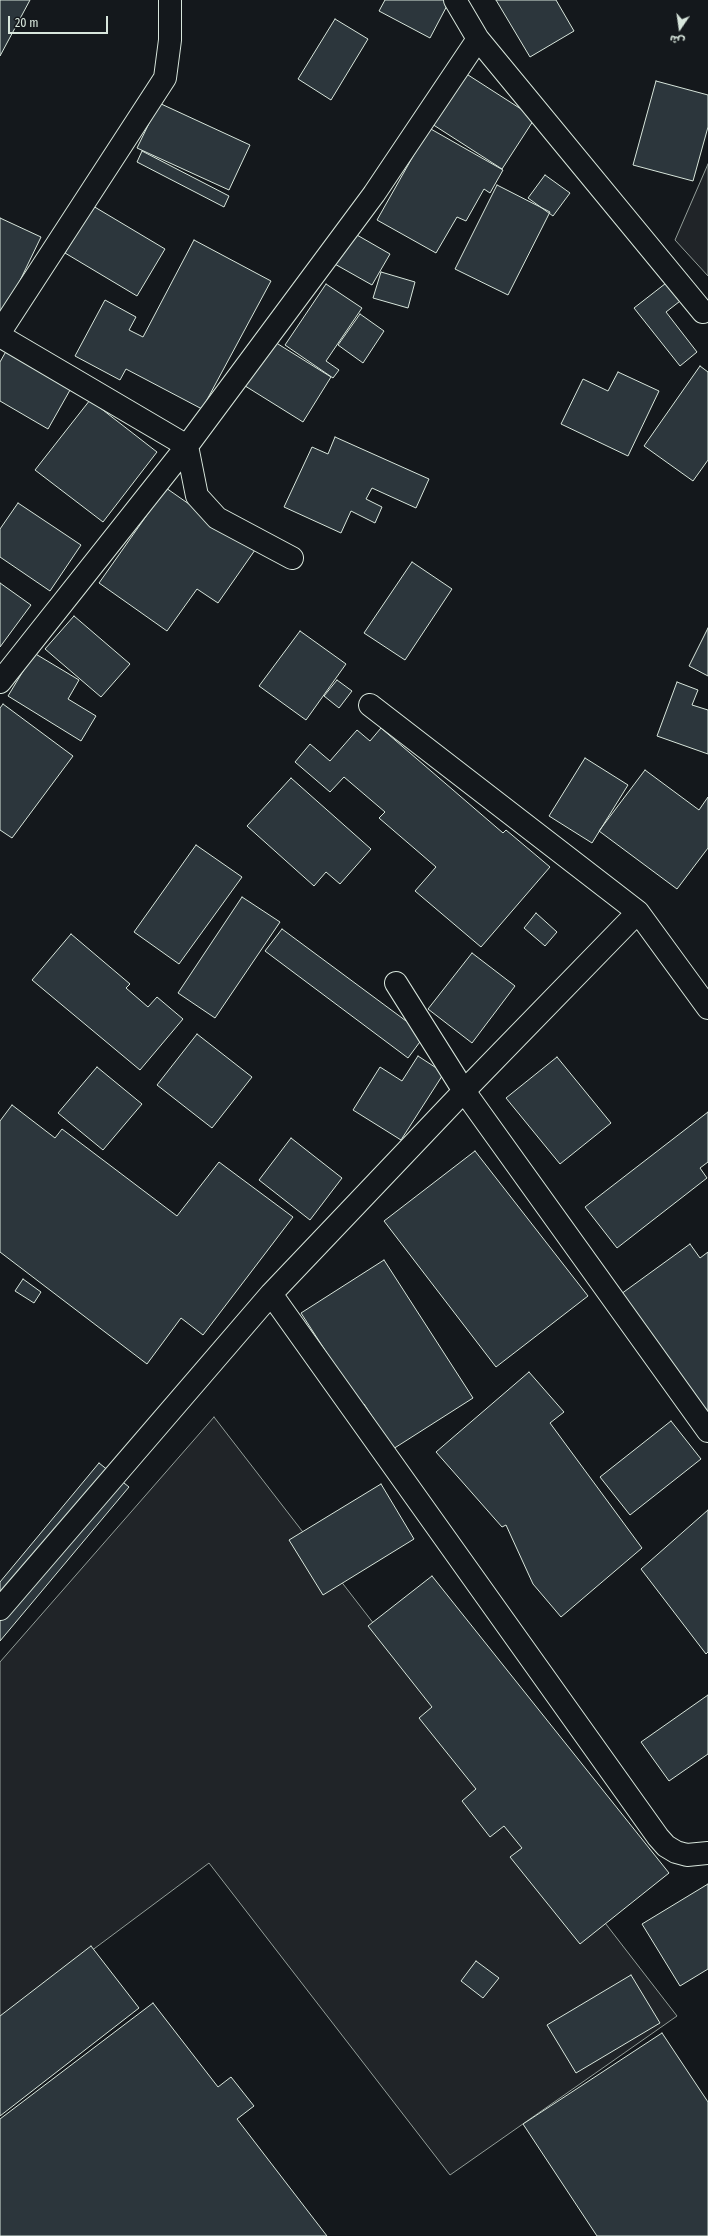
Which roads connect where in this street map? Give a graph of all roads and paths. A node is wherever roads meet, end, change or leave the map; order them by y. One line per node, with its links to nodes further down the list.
1 (170, 0): 5 (street)
2 (455, 0): 3 (street)
3 (478, 39): 4 (street); 7 (street)
4 (703, 312)
5 (0, 332)
6 (0, 336): 7 (street)
7 (187, 446): 8 (street); 9 (street)
8 (292, 558)
9 (0, 682)
10 (370, 705): 11 (street)
11 (638, 912): 13 (street); 14 (street)
12 (396, 983): 14 (street)
13 (708, 1008)
14 (464, 1091): 15 (street); 16 (street)
15 (271, 1294): 17 (street); 18 (street)
16 (708, 1432)
17 (0, 1609)
18 (708, 1853)

